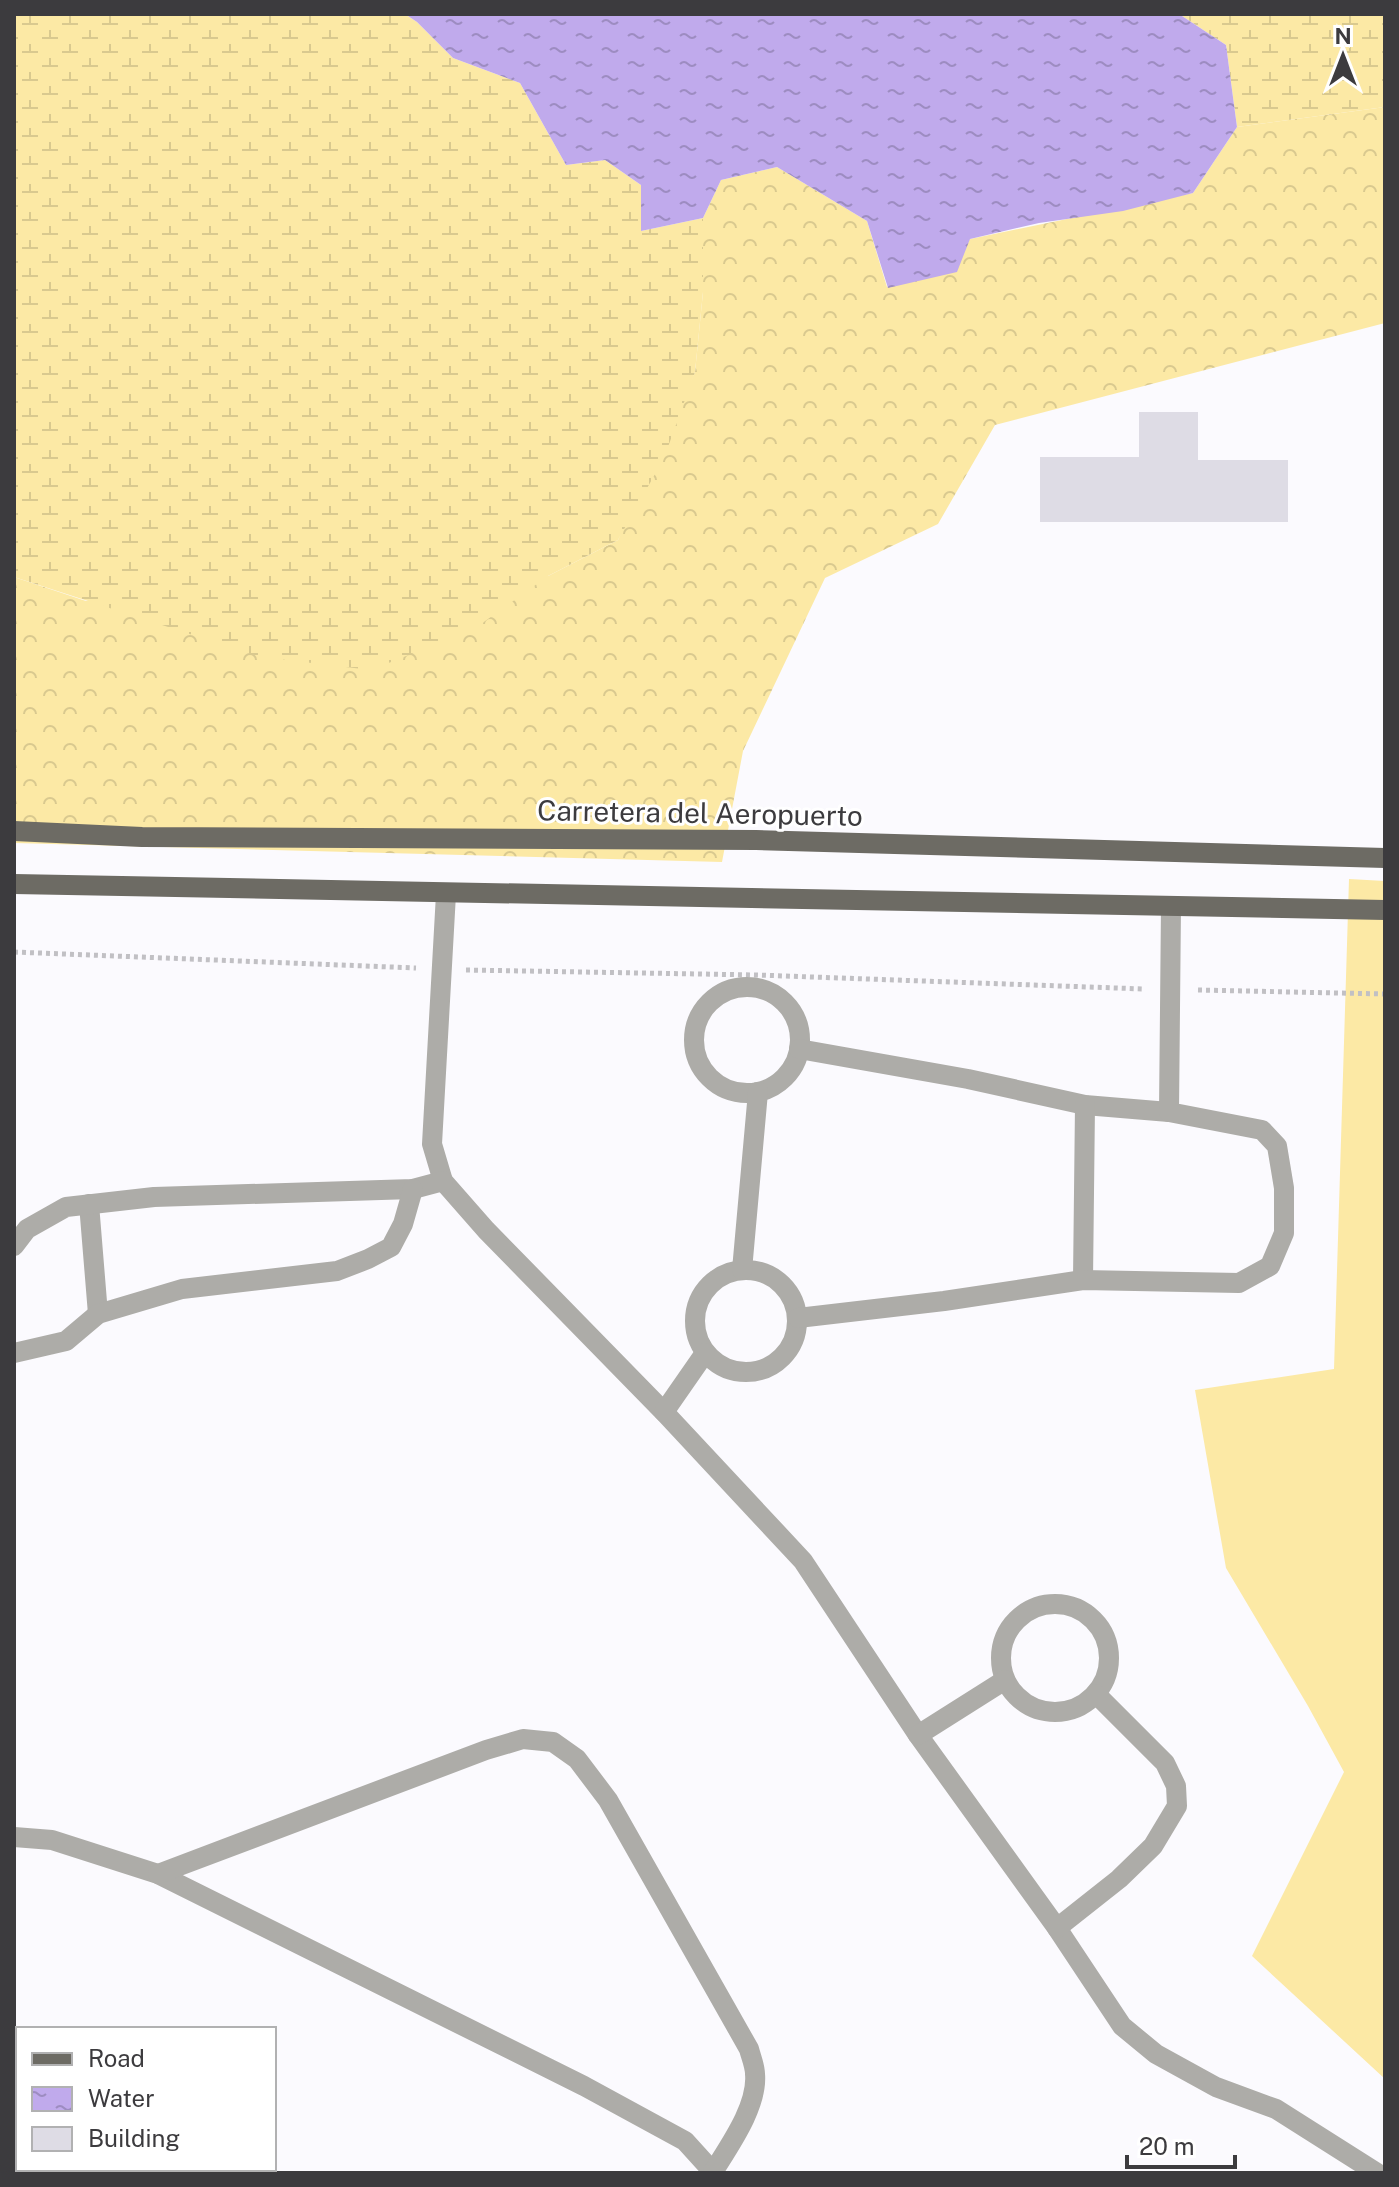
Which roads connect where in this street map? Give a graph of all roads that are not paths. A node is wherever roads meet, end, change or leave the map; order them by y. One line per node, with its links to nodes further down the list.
1 (14, 831): 2 (main road, Carretera del Aeropuerto)
2 (1385, 858)
3 (14, 884): 4 (main road)
4 (446, 894): 5 (main road); 11 (street)
5 (1171, 906): 6 (main road); 10 (street)
6 (1385, 910)
7 (799, 1049): 8 (street); 8 (street); 9 (street)
8 (758, 1092): 15 (street)
9 (1085, 1105): 10 (street); 16 (street)
10 (1169, 1112): 16 (street)
11 (443, 1181): 12 (street); 21 (street)
12 (413, 1189): 13 (street); 17 (street)
13 (89, 1204): 14 (street); 17 (street)
14 (14, 1246)
15 (742, 1270): 18 (street); 20 (street)
16 (1083, 1280): 18 (street)
17 (98, 1314): 19 (street)
18 (798, 1318): 20 (street)
19 (14, 1353)
20 (705, 1353): 21 (street)
21 (664, 1412): 24 (street)
22 (1005, 1680): 23 (street); 23 (street); 24 (street)
23 (1096, 1694): 27 (street)
24 (918, 1735): 27 (street)
25 (14, 1837): 26 (street)
26 (158, 1874): 28 (street); 28 (street)
27 (1057, 1928): 29 (street)
28 (714, 2173)
29 (1377, 2173)

